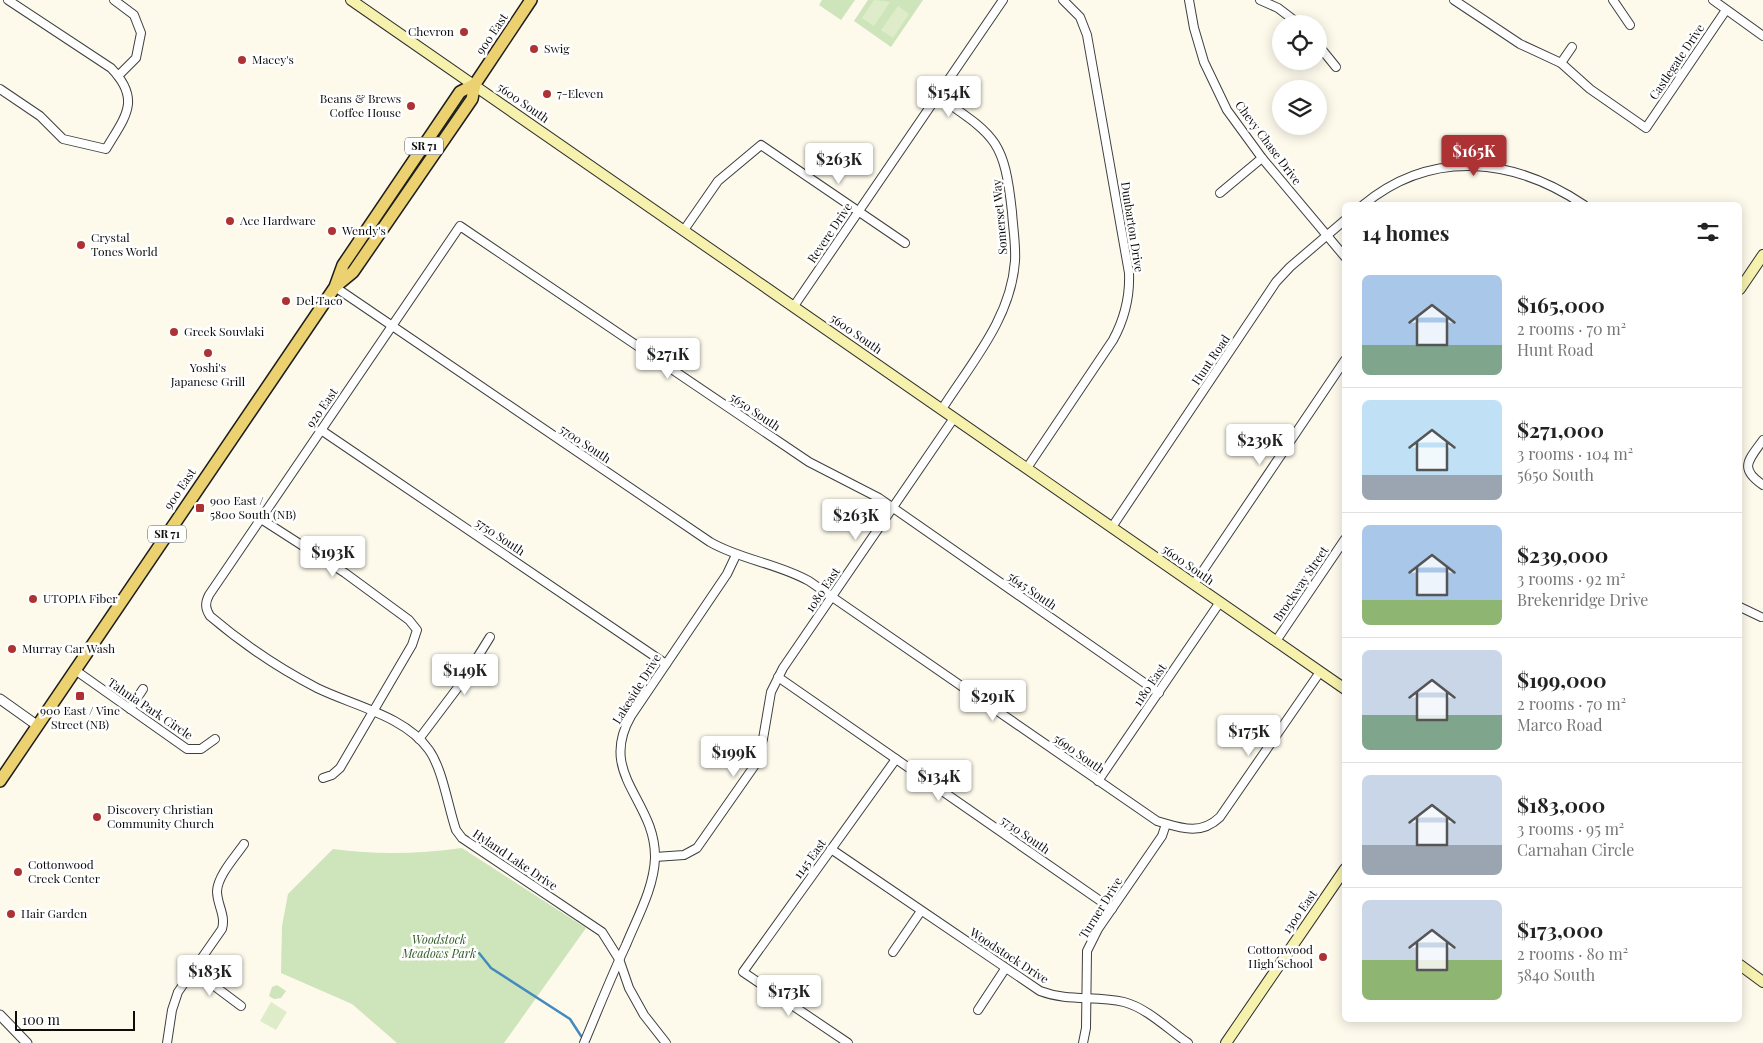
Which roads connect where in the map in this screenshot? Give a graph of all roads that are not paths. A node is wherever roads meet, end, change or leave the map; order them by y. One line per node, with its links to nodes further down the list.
1 (8, 0): 20 (street)
2 (114, 0): 20 (street)
3 (351, 0): 21 (main road, 5600 South)
4 (531, 0): 21 (main road, 900 East / SR 71)
5 (1003, 0): 23 (street, Revere Drive)
6 (1064, 0): 45 (street, Dunbarton Drive)
7 (1189, 0): 24 (street, Chevy Chase Drive)
8 (1260, 0): 13 (street)
9 (1454, 0): 18 (street)
10 (1613, 0): 14 (street)
11 (1713, 0): 12 (street)
12 (1726, 10): 15 (street); 18 (street, Castlegate Drive)
13 (1287, 15)
14 (1630, 25)
15 (1763, 36)
16 (1572, 47): 18 (street)
17 (1327, 56): 19 (street)
18 (1561, 63)
19 (1336, 67)
20 (118, 76): 22 (street)
21 (474, 84): 31 (main road, 5600 South); 37 (main road, 900 East / SR 71)
22 (0, 89)
23 (936, 95): 28 (street, Revere Drive); 41 (street, Somerset Way)
24 (1262, 158): 25 (street); 32 (street, Chevy Chase Drive)
25 (1220, 193)
26 (1367, 202): 27 (street)
27 (1579, 202)
28 (858, 211): 31 (street); 33 (street); 38 (street, Revere Drive)
29 (1342, 222): 32 (street, Hunt Road)
30 (460, 226): 39 (street, 920 East); 47 (street, 5650 South)
31 (684, 230): 38 (main road, 5600 South)
32 (1326, 235): 34 (street, Chevy Chase Drive); 49 (street, Hunt Road)
33 (905, 242)
34 (1342, 254)
35 (1762, 257): 36 (main road)
36 (1742, 286)
37 (335, 288): 39 (street, 5700 South); 63 (main road, 900 East / SR 71)
38 (794, 306): 41 (main road, 5600 South)
39 (392, 326): 43 (street, 920 East); 53 (street, 5700 South)
40 (1342, 364): 54 (street)
41 (942, 409): 42 (main road, 5600 South)
42 (954, 418): 45 (main road, 5600 South); 47 (street, 1080 East)
43 (321, 430): 48 (street, 920 East); 62 (street, 5750 South)
44 (1763, 440): 46 (street)
45 (1027, 468): 49 (main road, 5600 South)
46 (1763, 485)
47 (892, 508): 55 (street, 1080 East); 68 (street, 5645 South)
48 (261, 520): 57 (street, 920 East); 71 (street)
49 (1112, 527): 54 (main road, 5600 South)
50 (1342, 543): 51 (street, Brockway Street)
51 (1337, 550): 52 (street); 61 (street, Brockway Street)
52 (1342, 554)
53 (736, 555): 55 (street, 5700 South); 62 (street, Lakeside Drive)
54 (1194, 584): 56 (main road, 5600 South)
55 (832, 597): 65 (street, 1080 East); 78 (street, 5690 South)
56 (1220, 602): 61 (main road, 5600 South); 68 (street, 1180 East)
57 (205, 605): 71 (street, Hyland Lake Drive)
58 (1742, 608): 59 (street)
59 (1761, 617)
60 (490, 638): 74 (street)
61 (1276, 641): 64 (main road, 5600 South)
62 (666, 664): 82 (street, Lakeside Drive)
63 (75, 670): 70 (street, Tahnia Park Circle); 72 (main road, 900 East / SR 71)
64 (1320, 672): 66 (main road, 5600 South); 79 (street, 5690 South)
65 (778, 677): 75 (street, 5730 South); 82 (street, 1080 East)
66 (1342, 687)
67 (143, 689): 70 (street)
68 (1158, 693): 78 (street, 1180 East)
69 (0, 699): 72 (street)
70 (130, 709): 73 (street, Tahnia Park Circle)
71 (373, 712): 74 (street, Hyland Lake Drive); 76 (street)
72 (38, 726): 77 (main road, 900 East / SR 71)
73 (215, 739)
74 (419, 739): 87 (street, Hyland Lake Drive)
75 (896, 759): 81 (street, 1145 East); 84 (street, 5730 South)
76 (323, 778)
77 (0, 781)
78 (1098, 781): 79 (street, 5690 South)
79 (1166, 824): 84 (street, Turner Drive)
80 (244, 844): 90 (street)
81 (831, 849): 85 (street, Woodstock Drive); 100 (street, 1145 East)
82 (655, 857): 87 (street, Lakeside Drive)
83 (1342, 873): 103 (main road, 1300 East)
84 (1112, 909): 92 (street, Turner Drive)
85 (921, 910): 86 (street); 89 (street, Woodstock Drive)
86 (894, 952)
87 (619, 959): 98 (street, Lakeside Drive); 99 (street, Hyland Lake Drive)
88 (1742, 966): 91 (main road)
89 (1006, 968): 92 (street, Woodstock Drive); 94 (street)
90 (193, 970): 93 (street); 97 (street)
91 (1763, 982)
92 (1086, 998): 101 (street, Turner Drive); 102 (street, Woodstock Drive)
93 (241, 1006)
94 (978, 1010)
95 (0, 1015): 96 (street)
96 (23, 1042)
97 (167, 1043)
98 (584, 1043)
99 (666, 1043)
100 (848, 1043)
101 (1083, 1043)
102 (1188, 1043)
103 (1226, 1043)

